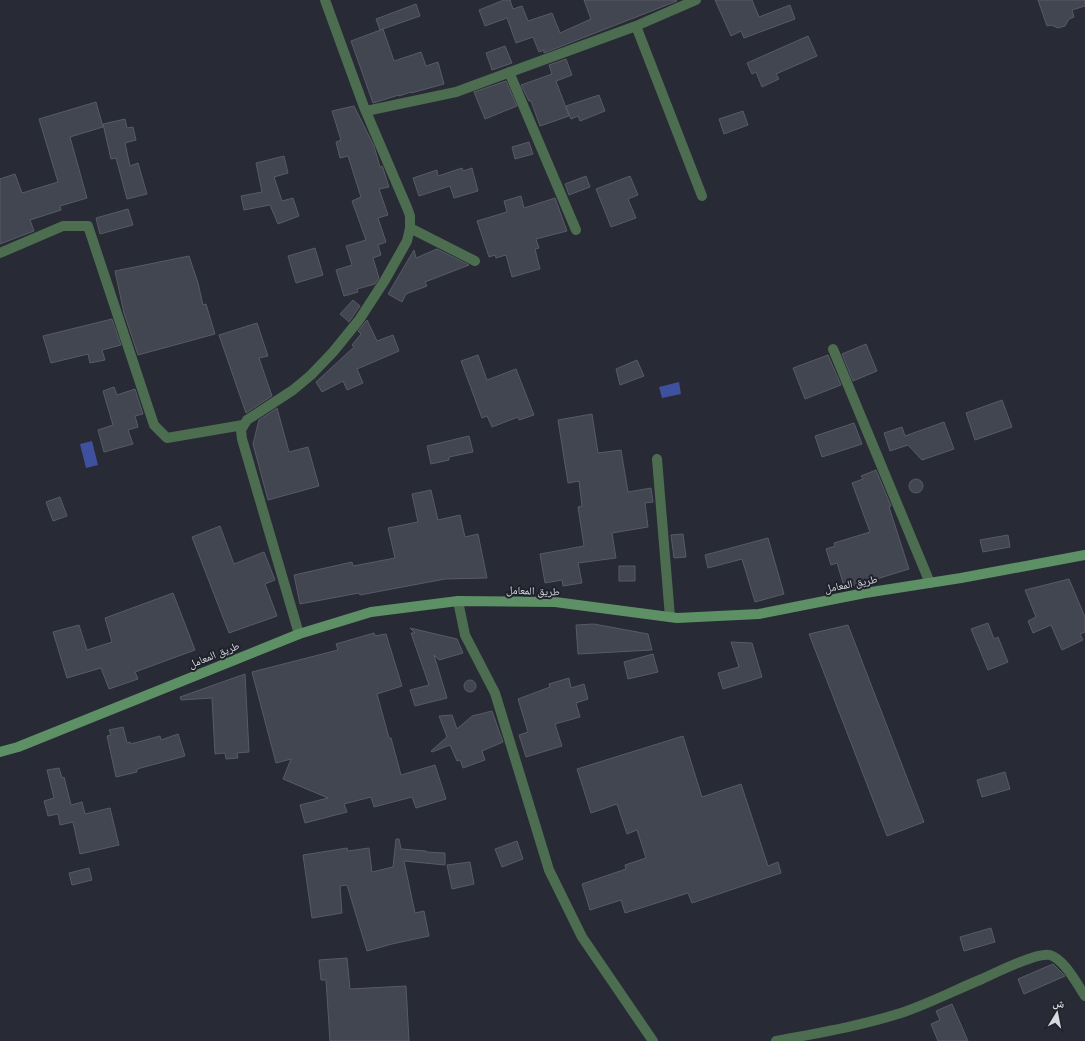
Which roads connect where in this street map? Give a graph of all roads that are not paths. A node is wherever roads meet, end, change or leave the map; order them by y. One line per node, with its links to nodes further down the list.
1 (325, 0): 5 (street)
2 (696, 0): 3 (street)
3 (636, 26): 4 (street); 6 (street)
4 (509, 72): 5 (street); 8 (street)
5 (366, 111): 7 (street)
6 (702, 196)
7 (410, 228): 10 (street); 12 (street)
8 (576, 230)
9 (0, 253): 12 (street)
10 (475, 261)
11 (833, 349): 15 (street)
12 (243, 425): 18 (street)
13 (657, 459): 17 (street)
14 (1085, 555): 15 (main road, طريق المعامل)
15 (930, 583): 17 (main road, طريق المعامل)
16 (458, 601): 17 (main road, طريق المعامل); 18 (main road, طريق المعامل); 21 (street)
17 (670, 617)
18 (300, 634): 19 (main road, طريق المعامل)
19 (0, 752)
20 (1085, 996): 22 (street)
21 (653, 1041)
22 (776, 1041)

